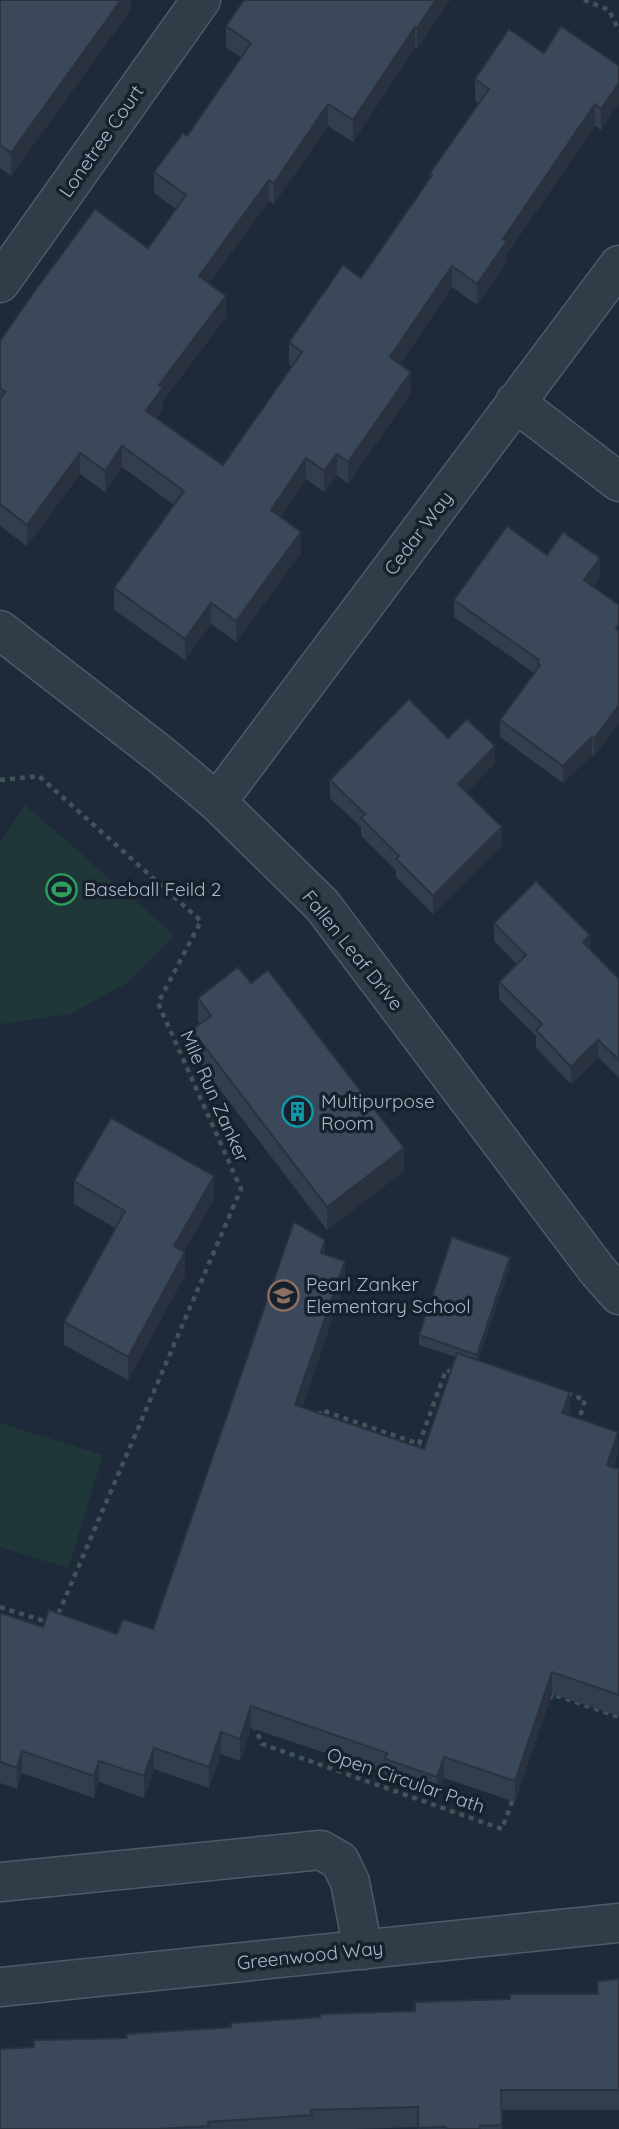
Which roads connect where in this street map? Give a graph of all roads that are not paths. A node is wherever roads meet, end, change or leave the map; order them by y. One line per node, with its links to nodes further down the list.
1 (201, 0): 3 (street, Lonetree Court)
2 (619, 265): 4 (street, Cedar Way)
3 (0, 283)
4 (515, 402): 5 (street); 7 (street, Cedar Way)
5 (619, 482)
6 (0, 630): 7 (street, Fallen Leaf Drive)
7 (217, 802): 8 (street, Fallen Leaf Drive)
8 (619, 1295)
9 (0, 1882): 11 (street)
10 (619, 1923): 11 (street, Greenwood Way)
11 (363, 1950): 12 (street, Greenwood Way)
12 (0, 1987)

